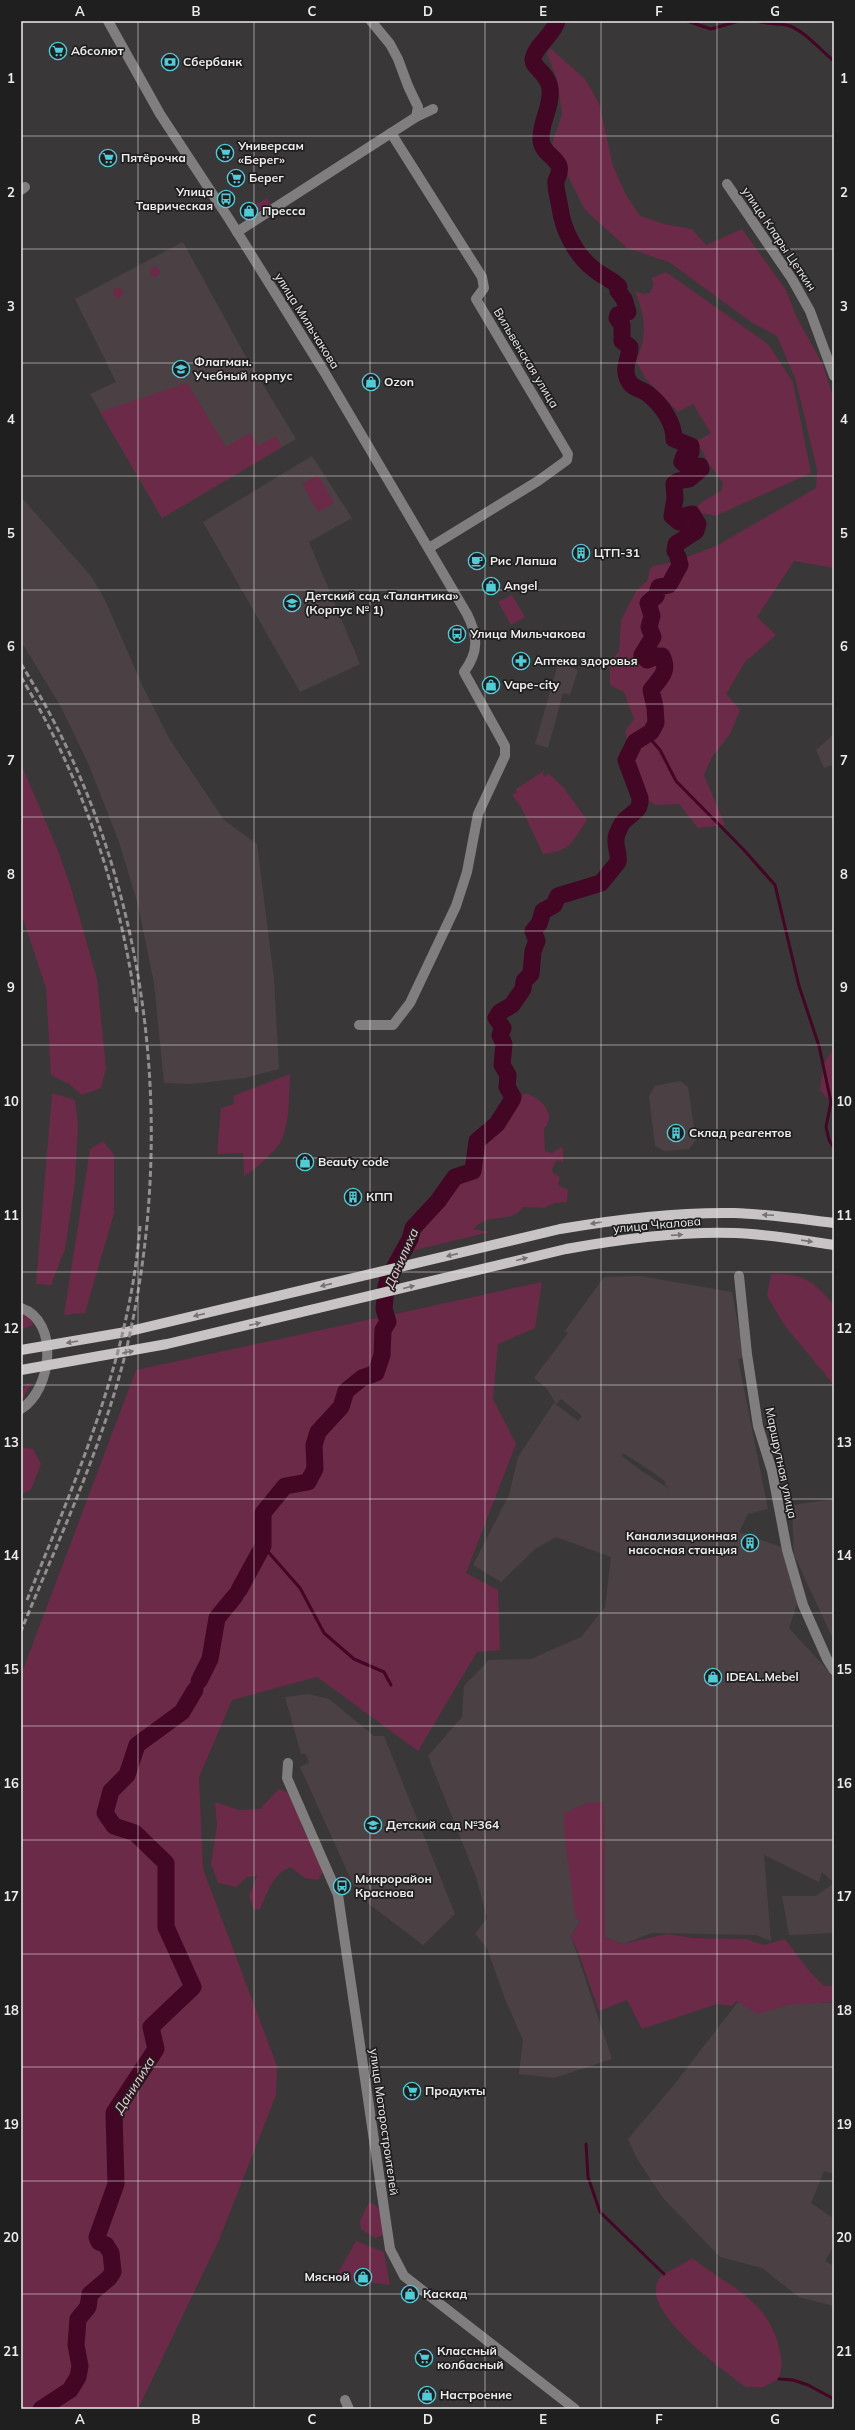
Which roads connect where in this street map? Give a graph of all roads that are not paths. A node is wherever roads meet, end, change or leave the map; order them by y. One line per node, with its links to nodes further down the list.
1 (108, 21): 7 (street, улица Мильчакова)
2 (372, 21): 4 (street)
3 (433, 109): 4 (street)
4 (416, 117): 5 (street)
5 (391, 133): 7 (street); 9 (street, Вильвенская улица)
6 (727, 184): 8 (street, улица Клары Цеткин)
7 (237, 232): 9 (street, улица Мильчакова)
8 (834, 376)
9 (429, 548): 10 (street, улица Мильчакова)
10 (359, 1025)
11 (834, 1223): 15 (main road, улица Чкалова, one-way to 15)
12 (834, 1245): 16 (main road, улица Чкалова, one-way to 12)
13 (739, 1276): 18 (street, Маршрутная улица)
14 (21, 1308): 17 (street)
15 (21, 1350)
16 (21, 1370)
17 (21, 1409)
18 (834, 1670)
19 (288, 1763): 20 (street, улица Моторостроителей)
20 (575, 2409)

